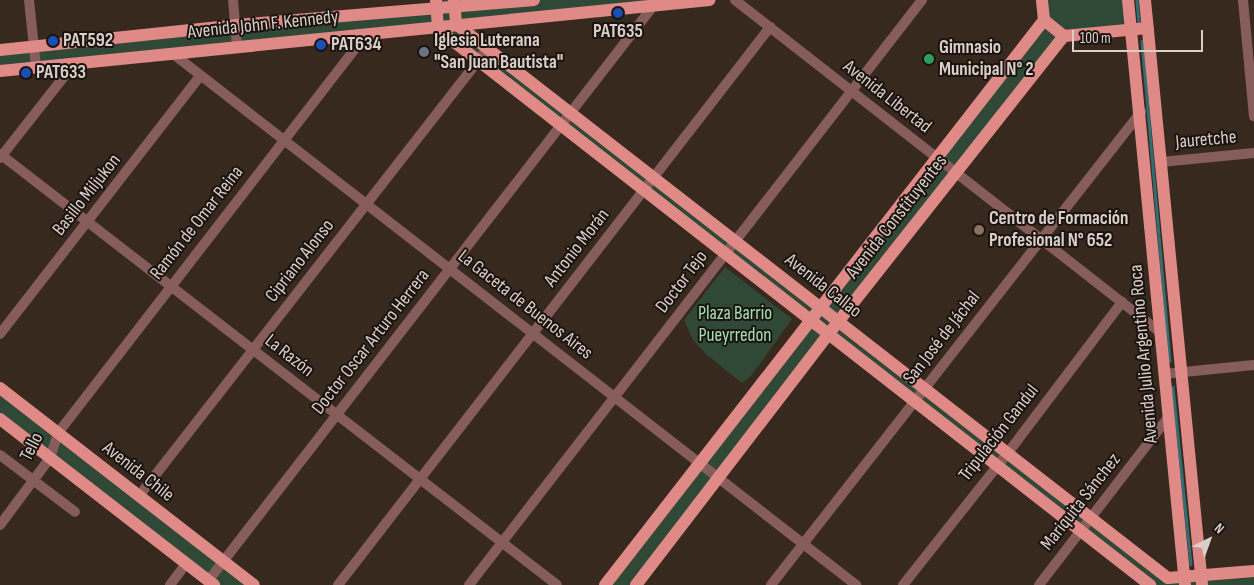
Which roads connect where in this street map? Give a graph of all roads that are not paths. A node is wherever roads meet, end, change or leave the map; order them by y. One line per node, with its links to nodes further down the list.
1 (29, 0): 24 (street)
2 (233, 0): 17 (street)
3 (534, 0): 13 (main road, Avenida John F. Kennedy)
4 (710, 0): 10 (main road, Avenida John F. Kennedy)
5 (735, 0): 19 (street, Avenida Libertad)
6 (922, 0): 34 (street, Doctor Tejo)
7 (1128, 0): 21 (main road, Avenida Julio Argentino Roca)
8 (1145, 0): 20 (main road, Avenida Julio Argentino Roca)
9 (1243, 0): 37 (street)
10 (681, 1): 14 (main road, Avenida John F. Kennedy)
11 (1042, 1): 15 (main road)
12 (436, 4): 13 (main road, Avenida John F. Kennedy); 17 (main road, Avenida John F. Kennedy); 18 (main road)
13 (454, 4): 16 (main road)
14 (654, 5): 16 (main road, Avenida John F. Kennedy); 35 (street, Doctor Oscar Arturo Herrera)
15 (1044, 20): 23 (main road); 42 (main road, Avenida Constituyentes)
16 (456, 24): 18 (main road, Avenida John F. Kennedy); 26 (main road, Avenida Callao)
17 (236, 25): 24 (main road, Avenida John F. Kennedy); 25 (street)
18 (438, 26): 22 (main road, Avenida John F. Kennedy); 29 (main road, Avenida Callao)
19 (770, 27): 34 (street, Avenida Libertad); 45 (street, Antonio Morán)
20 (1148, 28): 21 (main road); 43 (main road, Avenida Julio Argentino Roca)
21 (1131, 30): 23 (main road); 36 (main road, Avenida Julio Argentino Roca)
22 (358, 34): 25 (main road, Avenida John F. Kennedy); 39 (street, Ramón de Omar Reina)
23 (1064, 36): 44 (main road, Avenida Constituyentes)
24 (34, 46): 27 (main road, Avenida John F. Kennedy); 31 (street)
25 (237, 46): 28 (main road, Avenida John F. Kennedy)
26 (488, 48): 29 (street, Cipriano Alonso); 35 (main road, Avenida Callao)
27 (0, 50)
28 (172, 54): 30 (main road, Avenida John F. Kennedy); 33 (street, La Gaceta de Buenos Aires)
29 (478, 61): 38 (main road, Avenida Callao); 47 (street, Cipriano Alonso)
30 (74, 64): 31 (main road, Avenida John F. Kennedy); 41 (street)
31 (36, 67): 32 (main road, Avenida John F. Kennedy)
32 (0, 71)
33 (200, 76): 39 (street, La Gaceta de Buenos Aires); 48 (street, Basillo Miljukon)
34 (852, 91): 42 (street, Avenida Libertad); 50 (street, Doctor Tejo)
35 (570, 112): 38 (street, Doctor Oscar Arturo Herrera); 45 (main road, Avenida Callao)
36 (1141, 112): 49 (street, San José de Jáchal); 58 (main road, Avenida Julio Argentino Roca)
37 (1254, 116)
38 (560, 125): 46 (main road, Avenida Callao); 52 (street, Doctor Oscar Arturo Herrera)
39 (283, 141): 47 (street, La Gaceta de Buenos Aires); 53 (street, Ramón de Omar Reina)
40 (1254, 153): 43 (street, Jauretche)
41 (1, 156): 48 (street, La Razón)
42 (936, 157): 44 (street, Avenida Libertad); 55 (main road, Avenida Constituyentes)
43 (1161, 162): 64 (main road, Avenida Julio Argentino Roca)
44 (956, 172): 49 (street, Avenida Libertad); 57 (main road, Avenida Constituyentes)
45 (654, 178): 46 (street, Antonio Morán); 50 (main road, Avenida Callao)
46 (644, 190): 51 (main road, Avenida Callao); 60 (street, Antonio Morán)
47 (366, 204): 52 (street, La Gaceta de Buenos Aires); 62 (street, Cipriano Alonso)
48 (88, 222): 53 (street, La Razón); 59 (street, Basillo Miljukon)
49 (1042, 239): 54 (street, Avenida Libertad); 67 (street, San José de Jáchal)
50 (735, 241): 51 (street, Doctor Tejo); 55 (main road, Avenida Callao)
51 (725, 254): 56 (main road, Avenida Callao); 68 (street, Doctor Tejo)
52 (449, 269): 60 (street, La Gaceta de Buenos Aires); 70 (street, Doctor Oscar Arturo Herrera)
53 (171, 286): 62 (street, La Razón); 73 (street, Ramón de Omar Reina)
54 (1122, 302): 58 (street, Avenida Libertad); 74 (street, Tripulación Gandul)
55 (820, 308): 56 (main road, Avenida Constituyentes); 57 (main road, Avenida Callao)
56 (810, 321): 61 (main road, Avenida Callao); 77 (main road, Avenida Constituyentes)
57 (838, 322): 61 (main road, Avenida Constituyentes); 67 (main road, Avenida Callao)
58 (1160, 332): 65 (main road, Avenida Julio Argentino Roca)
59 (0, 334)
60 (533, 334): 68 (street, La Gaceta de Buenos Aires); 80 (street, Antonio Morán)
61 (828, 335): 69 (main road, Avenida Callao); 79 (main road, Avenida Constituyentes)
62 (253, 349): 70 (street, La Razón); 82 (street, Cipriano Alonso)
63 (1254, 365): 64 (street)
64 (1181, 372): 65 (street); 92 (main road, Avenida Julio Argentino Roca)
65 (1164, 374): 71 (main road, Avenida Julio Argentino Roca)
66 (0, 388): 73 (main road, Avenida Chile)
67 (924, 389): 69 (street, San José de Jáchal); 74 (main road, Avenida Callao)
68 (615, 398): 77 (street, La Gaceta de Buenos Aires); 87 (street, Doctor Tejo)
69 (914, 402): 78 (main road, Avenida Callao); 88 (street, San José de Jáchal)
70 (337, 415): 80 (street, La Razón); 89 (street, Doctor Oscar Arturo Herrera)
71 (1169, 416): 84 (street, Mariquita Sánchez); 93 (main road, Avenida Julio Argentino Roca)
72 (0, 419): 76 (main road)
73 (58, 433): 76 (street, Tello); 82 (main road, Avenida Chile)
74 (1007, 454): 78 (street, Tripulación Gandul); 84 (main road, Avenida Callao)
75 (0, 455): 81 (street)
76 (50, 458): 81 (street, Tello); 90 (main road)
77 (700, 464): 79 (street, La Gaceta de Buenos Aires); 101 (main road, Avenida Constituyentes)
78 (996, 466): 86 (main road, Avenida Callao); 105 (street, Tripulación Gandul)
79 (718, 478): 88 (street, La Gaceta de Buenos Aires); 102 (main road, Avenida Constituyentes)
80 (421, 479): 87 (street, La Razón); 98 (street, Antonio Morán)
81 (33, 481): 83 (street); 85 (street, Tello)
82 (139, 496): 89 (main road, Avenida Chile)
83 (75, 512)
84 (1091, 518): 86 (street, Mariquita Sánchez); 94 (main road, Avenida Callao)
85 (0, 525)
86 (1082, 530): 106 (street, Mariquita Sánchez); 107 (main road, Avenida Callao)
87 (502, 542): 99 (street, Doctor Tejo); 100 (street, La Razón)
88 (803, 544): 103 (street, San José de Jáchal); 104 (street, La Gaceta de Buenos Aires)
89 (223, 561): 95 (street, Doctor Oscar Arturo Herrera); 97 (main road, Avenida Chile)
90 (186, 564): 95 (main road); 96 (street)
91 (1254, 571): 92 (main road, Avenida Callao)
92 (1201, 580): 93 (main road, Avenida Callao)
93 (1184, 581): 94 (main road, Avenida Callao)
94 (1167, 582)
95 (211, 583)
96 (170, 585)
97 (254, 585)
98 (338, 585)
99 (469, 585)
100 (557, 585)
101 (605, 585)
102 (636, 585)
103 (771, 585)
104 (856, 585)
105 (903, 585)
106 (1039, 585)
107 (1150, 585)

